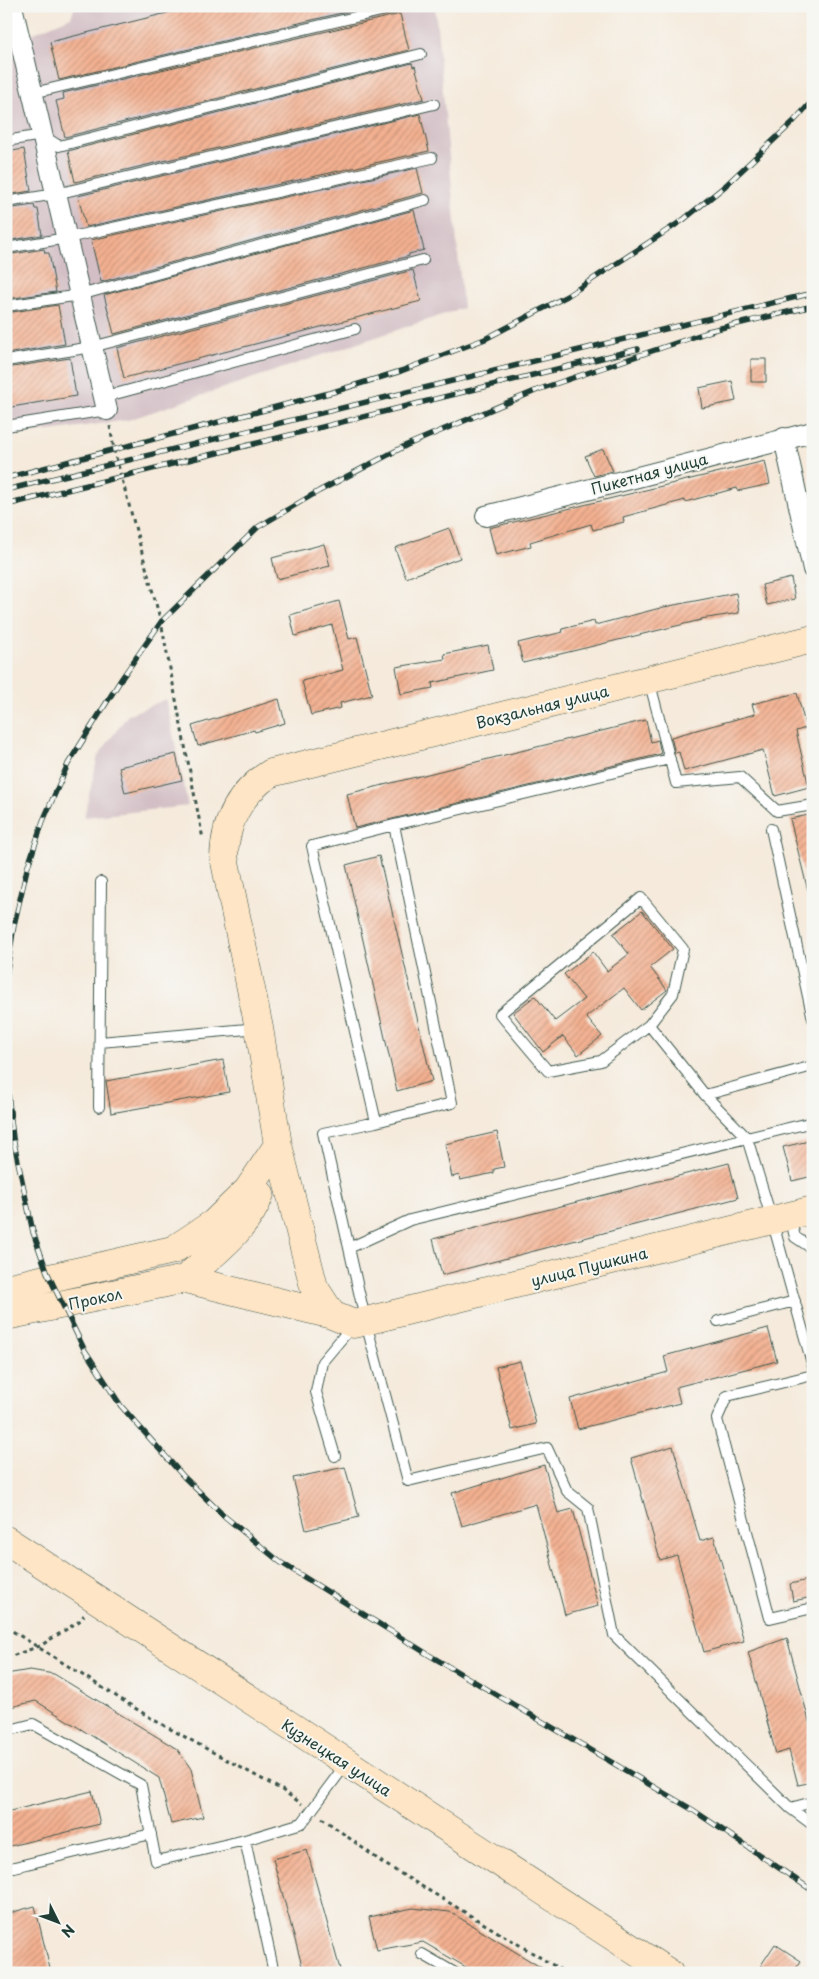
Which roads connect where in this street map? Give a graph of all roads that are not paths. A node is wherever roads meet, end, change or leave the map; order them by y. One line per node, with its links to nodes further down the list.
1 (12, 6): 4 (street)
2 (402, 6): 4 (lane)
3 (421, 54): 6 (lane)
4 (32, 94): 6 (street)
5 (434, 104): 9 (lane)
6 (42, 135): 7 (lane); 9 (street)
7 (6, 141)
8 (432, 158): 12 (lane)
9 (56, 194): 11 (lane); 12 (street)
10 (425, 200): 15 (lane)
11 (6, 202)
12 (67, 238): 13 (lane); 15 (street)
13 (6, 248)
14 (423, 260): 18 (lane)
15 (80, 295): 16 (lane); 18 (street)
16 (6, 306)
17 (355, 329): 20 (lane)
18 (92, 347): 19 (lane); 20 (street)
19 (6, 361)
20 (106, 404): 21 (lane)
21 (6, 426)
22 (813, 432): 23 (street, Пикетная улица)
23 (784, 438): 24 (street, Пикетная улица); 25 (street)
24 (486, 516)
25 (813, 569)
26 (813, 639): 27 (main road, Вокзальная улица)
27 (649, 679): 28 (lane); 35 (main road, Вокзальная улица)
28 (670, 759): 29 (lane); 30 (lane)
29 (813, 805)
30 (394, 825): 40 (lane); 40 (lane)
31 (771, 829): 33 (lane)
32 (101, 882): 36 (lane)
33 (813, 1019)
34 (649, 1025): 34 (lane); 38 (lane)
35 (259, 1028): 36 (lane); 43 (main road)
36 (100, 1042): 39 (lane)
37 (813, 1066): 38 (lane)
38 (705, 1095): 42 (lane)
39 (100, 1107)
40 (376, 1122): 45 (lane)
41 (813, 1122): 42 (lane)
42 (746, 1138): 44 (lane); 45 (lane)
43 (278, 1145): 47 (main road); 48 (main road); 51 (main road)
44 (791, 1216): 46 (lane); 49 (lane); 51 (main road, улица Пушкина)
45 (349, 1248): 51 (lane)
46 (813, 1249)
47 (185, 1279): 50 (main road, Прокол); 51 (main road)
48 (6, 1288)
49 (795, 1301): 52 (lane); 53 (lane)
50 (6, 1316)
51 (351, 1321): 55 (lane); 61 (lane)
52 (718, 1321)
53 (813, 1368)
54 (813, 1375): 57 (lane)
55 (335, 1456)
56 (6, 1540): 59 (main road, Кузнецкая улица)
57 (813, 1608)
58 (6, 1731): 63 (lane)
59 (347, 1763): 64 (lane); 69 (main road, Кузнецкая улица)
60 (813, 1802): 61 (lane)
61 (790, 1808): 62 (lane)
62 (813, 1825)
63 (151, 1834): 64 (lane); 65 (lane)
64 (245, 1840): 67 (lane)
65 (6, 1869)
66 (422, 1954): 68 (lane)
67 (274, 1973)
68 (455, 1973)
69 (669, 1973)

